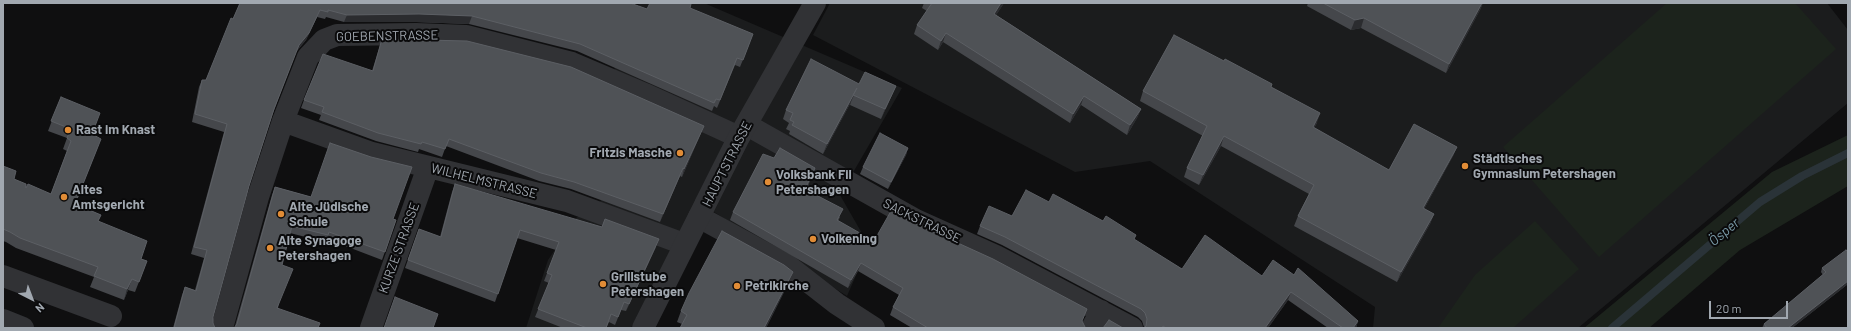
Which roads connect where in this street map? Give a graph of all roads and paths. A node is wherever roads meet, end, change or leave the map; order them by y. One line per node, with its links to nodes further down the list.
1 (815, 3): 3 (street, HAUPTSTRASSE)
2 (284, 121): 3 (street, GOEBENSTRASSE); 4 (street, WILHELMSTRASSE); 12 (street, GOEBENSTRASSE)
3 (743, 131): 5 (street, HAUPTSTRASSE); 9 (street, SACKSTRASSE)
4 (428, 167): 6 (street, WILHELMSTRASSE); 13 (street, KURZE STRASSE)
5 (699, 217): 6 (street, HAUPTSTRASSE); 15 (street)
6 (684, 244): 14 (street, HAUPTSTRASSE)
7 (3, 276): 8 (street)
8 (111, 316)
9 (1097, 319): 16 (street, SACKSTRASSE)
10 (3, 320): 11 (street)
11 (23, 328)
12 (222, 328)
13 (371, 328)
14 (643, 328)
15 (874, 328)
16 (1132, 328)

